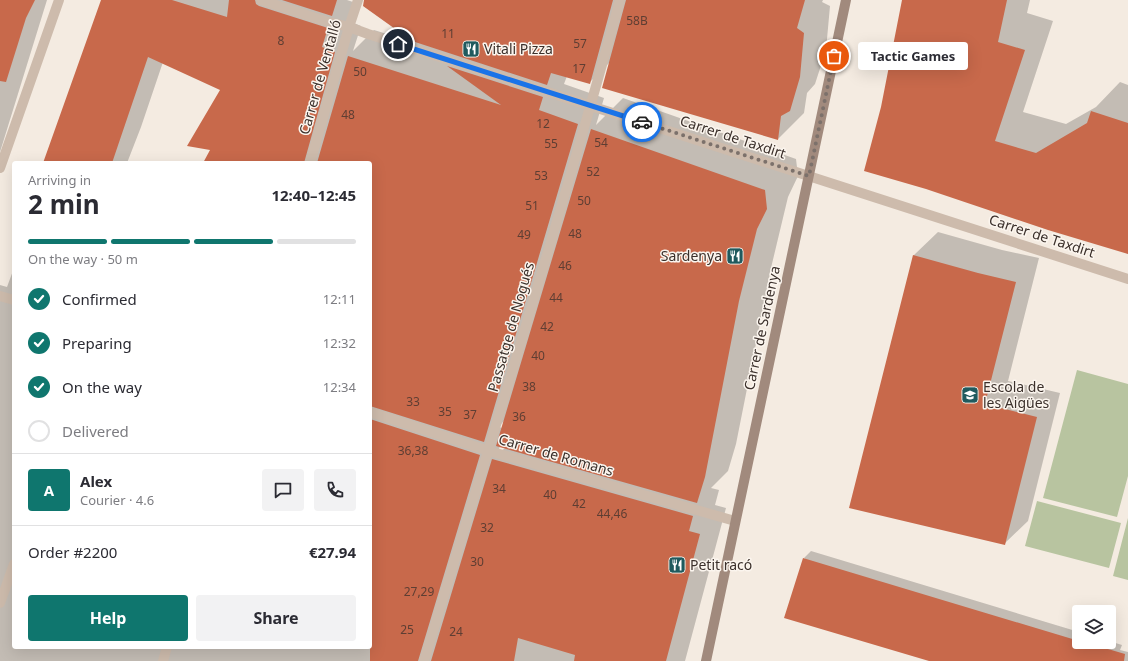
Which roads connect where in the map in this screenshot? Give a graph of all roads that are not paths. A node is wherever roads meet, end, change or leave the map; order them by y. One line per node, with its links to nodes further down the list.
1 (59, 0): 9 (street)
2 (261, 0): 6 (street, Carrer de Taxdirt)
3 (358, 0): 6 (street, Carrer de Ventalló)
4 (620, 0): 7 (street, Passatge de Nogués)
5 (846, 0): 10 (street, Carrer de Sardenya)
6 (349, 27): 7 (street, Carrer de Taxdirt); 8 (street, Carrer de Ventalló)
7 (591, 106): 10 (street, Carrer de Taxdirt); 15 (street, Passatge de Nogués)
8 (311, 161)
9 (0, 168)
10 (809, 176): 11 (street, Carrer de Taxdirt); 16 (street, Carrer de Sardenya)
11 (1128, 279)
12 (0, 296): 13 (street)
13 (12, 299)
14 (372, 413): 15 (street, Carrer de Romans)
15 (489, 451): 16 (street, Carrer de Romans); 21 (street, Passatge de Nogués)
16 (735, 521): 22 (street, Carrer de Sardenya)
17 (12, 570): 18 (street)
18 (0, 603)
19 (166, 649): 20 (street)
20 (163, 661)
21 (424, 661)
22 (706, 661)

